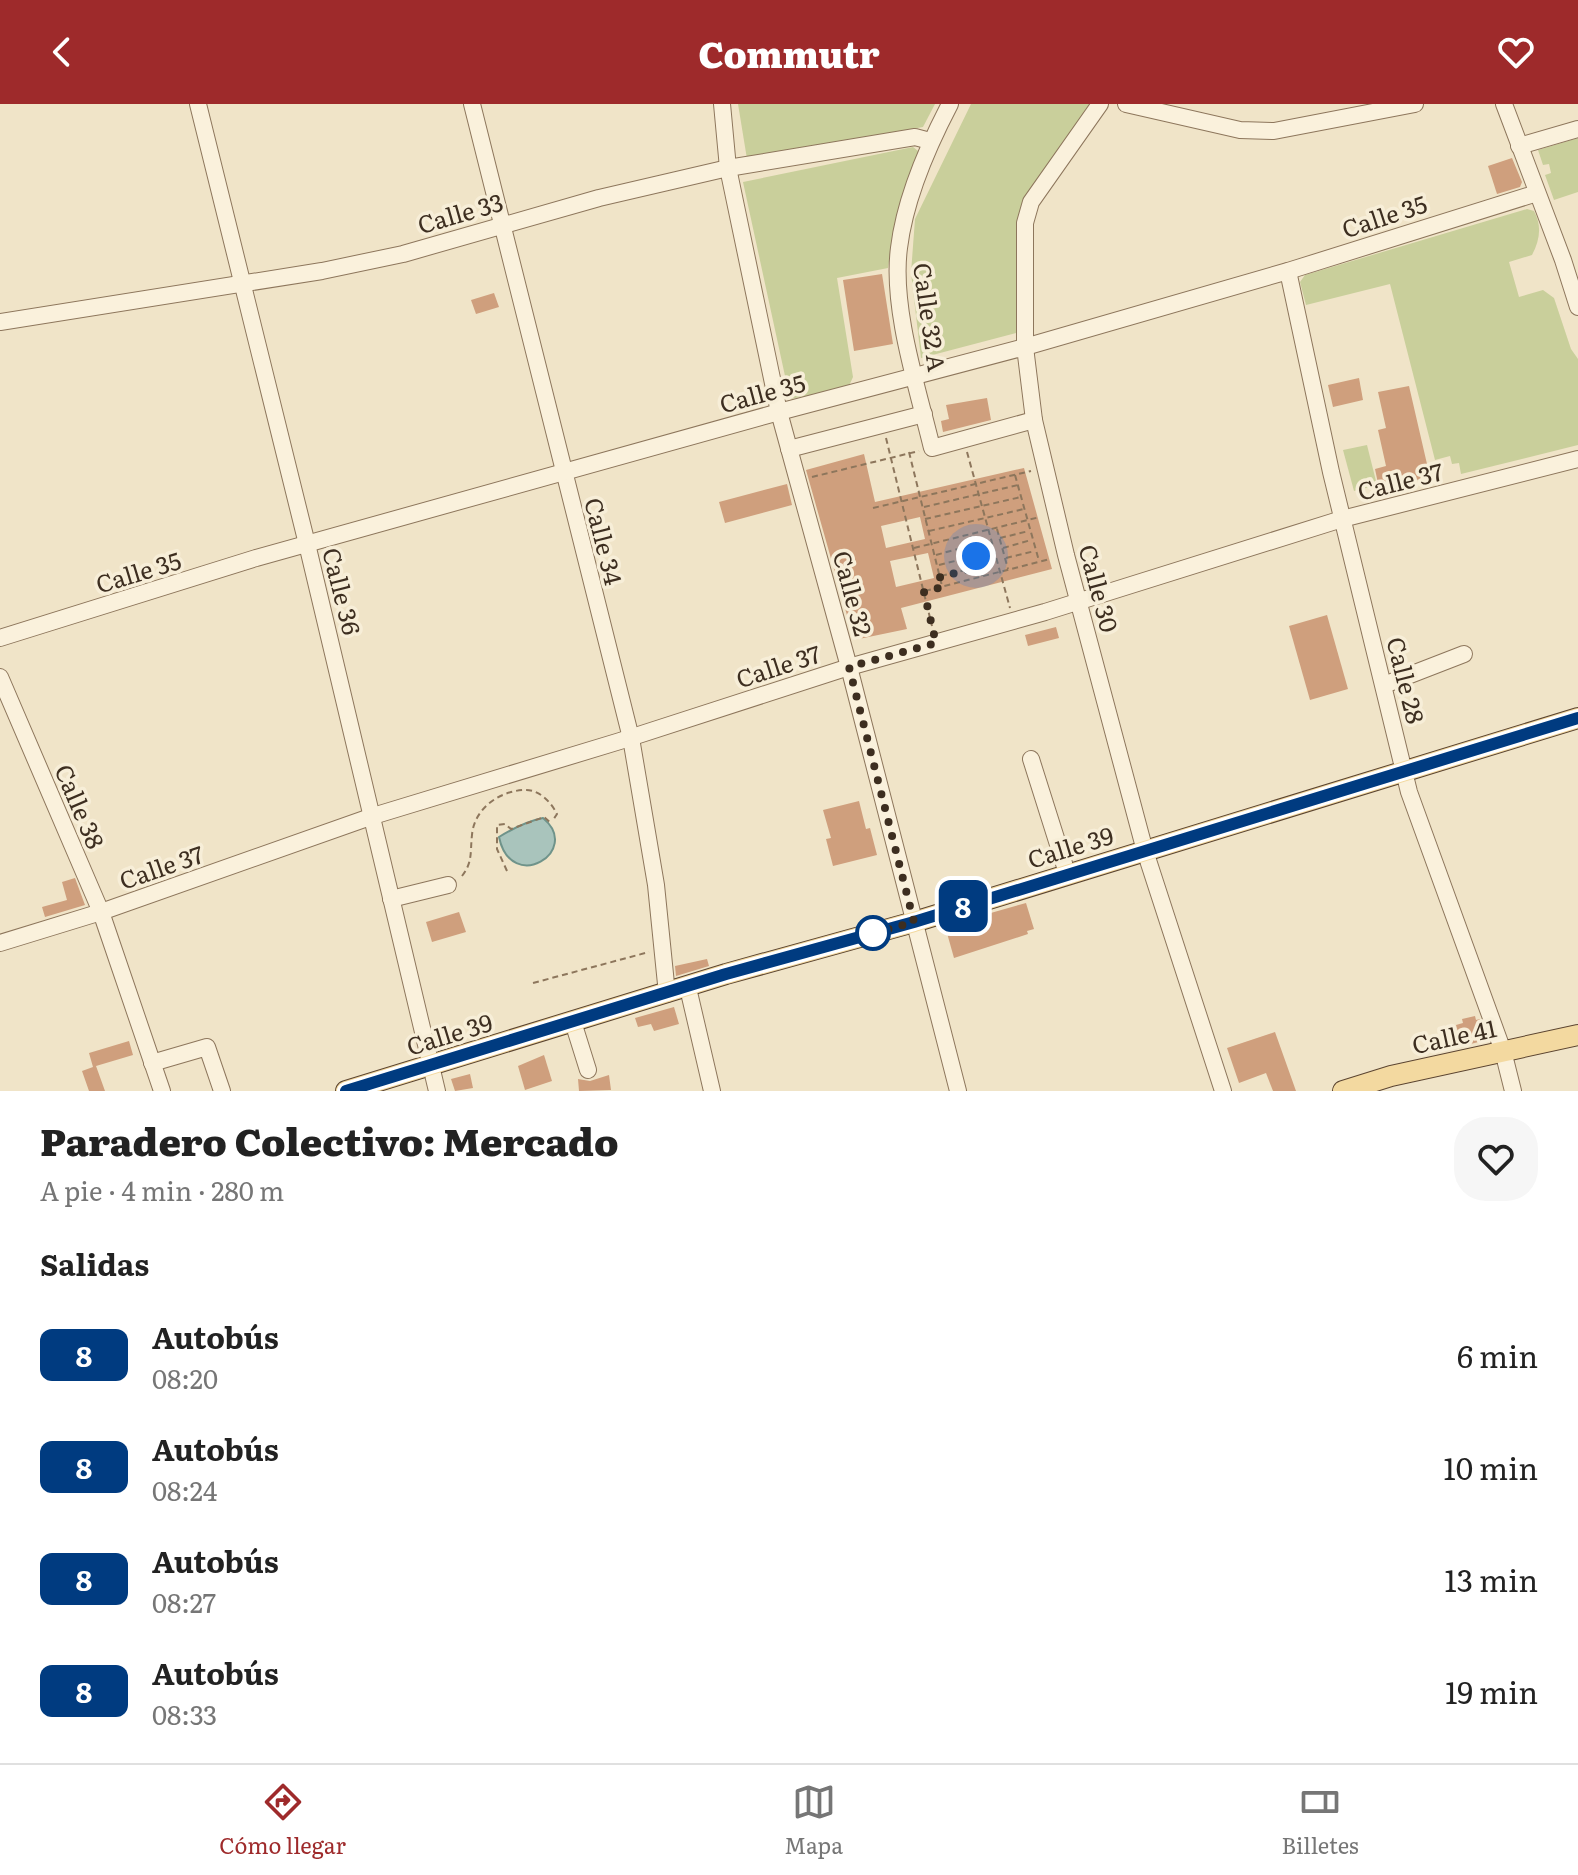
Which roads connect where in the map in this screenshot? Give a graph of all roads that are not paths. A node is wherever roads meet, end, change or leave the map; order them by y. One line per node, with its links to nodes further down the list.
1 (198, 104): 16 (street, Calle 36)
2 (472, 104): 14 (street, Calle 34)
3 (722, 104): 12 (street, Calle 32)
4 (950, 104): 10 (street, Calle 32 A)
5 (1100, 104): 19 (street, Calle 30)
6 (1126, 104): 7 (street)
7 (1415, 104)
8 (1504, 104): 11 (street)
9 (1578, 129): 11 (street)
10 (930, 141): 12 (street, Calle 33); 20 (street, Calle 32 A)
11 (1519, 146): 13 (street)
12 (728, 168): 14 (street, Calle 33); 21 (street, Calle 32)
13 (1537, 193): 15 (street, Calle 35); 17 (street)
14 (501, 225): 16 (street, Calle 33); 26 (street, Calle 34)
15 (1288, 271): 19 (street, Calle 35); 27 (street, Calle 28)
16 (243, 282): 18 (street, Calle 33); 28 (street, Calle 36)
17 (1578, 307)
18 (0, 322)
19 (1025, 347): 20 (street, Calle 35); 23 (street, Calle 30)
20 (914, 378): 21 (street, Calle 35); 22 (street, Calle 32 A)
21 (779, 412): 24 (street, Calle 32); 26 (street, Calle 35)
22 (924, 414): 23 (street, Calle 32 A); 24 (street)
23 (1034, 420): 29 (street, Calle 30)
24 (789, 449): 32 (street, Calle 32)
25 (1578, 459): 27 (street, Calle 37)
26 (563, 472): 28 (street, Calle 35); 36 (street, Calle 34)
27 (1342, 519): 29 (street, Calle 37); 34 (street, Calle 28)
28 (307, 544): 30 (street, Calle 35); 39 (street, Calle 36)
29 (1079, 601): 32 (street, Calle 37); 40 (street, Calle 30)
30 (0, 638)
31 (1464, 654): 34 (street)
32 (849, 667): 36 (street, Calle 37); 45 (street, Calle 32)
33 (0, 677): 44 (street, Calle 38)
34 (1384, 685): 38 (street, Calle 28)
35 (1578, 718): 38 (main road, Calle 39)
36 (631, 738): 39 (street, Calle 37); 48 (street, Calle 34)
37 (1031, 759): 41 (street)
38 (1404, 772): 40 (main road, Calle 39); 51 (street, Calle 28)
39 (373, 816): 43 (street, Calle 36); 44 (street, Calle 37)
40 (1145, 851): 41 (main road, Calle 39); 61 (street, Calle 30)
41 (1067, 873): 45 (main road, Calle 39)
42 (448, 885): 43 (street)
43 (391, 899): 53 (street, Calle 36)
44 (101, 912): 46 (street, Calle 37); 52 (street, Calle 38)
45 (914, 922): 47 (main road, Calle 39); 60 (street, Calle 32)
46 (0, 943)
47 (688, 988): 48 (main road, Calle 39); 59 (street)
48 (667, 994): 49 (main road, Calle 39)
49 (573, 1022): 53 (main road, Calle 39); 54 (street)
50 (1578, 1035): 51 (main road, Calle 41)
51 (1503, 1051): 62 (main road, Calle 41); 63 (street, Calle 28)
52 (152, 1063): 55 (street, Calle 38); 56 (street)
53 (430, 1066): 57 (main road, Calle 39); 58 (street, Calle 36)
54 (588, 1070)
55 (162, 1091)
56 (222, 1091)
57 (346, 1091)
58 (437, 1091)
59 (712, 1091)
60 (958, 1091)
61 (1223, 1091)
62 (1343, 1091)
63 (1513, 1091)

